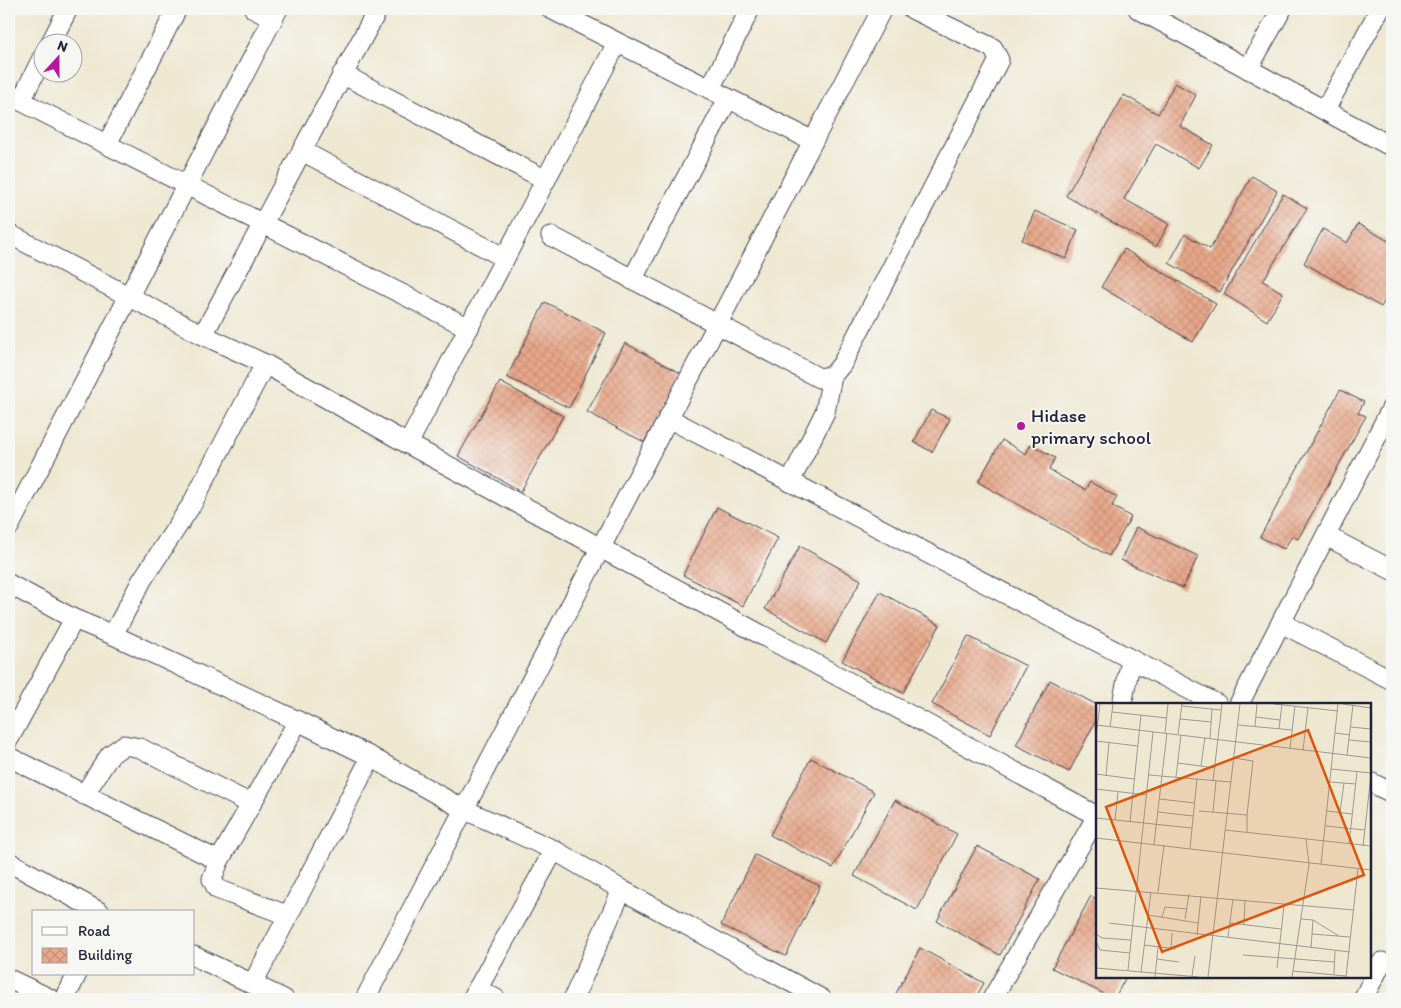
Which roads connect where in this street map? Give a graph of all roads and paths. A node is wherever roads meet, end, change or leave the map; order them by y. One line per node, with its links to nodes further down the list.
1 (68, 9): 13 (street)
2 (177, 9): 23 (street)
3 (254, 9): 12 (street)
4 (378, 9): 17 (street)
5 (551, 9): 14 (street)
6 (882, 9): 22 (street)
7 (912, 9): 38 (street)
8 (1138, 9): 15 (street)
9 (1282, 9): 15 (street)
10 (1380, 9): 21 (street)
11 (745, 11): 18 (street)
12 (275, 14): 27 (street)
13 (56, 32)
14 (617, 43): 18 (street); 26 (street)
15 (1248, 69): 21 (street)
16 (32, 73): 19 (street)
17 (342, 74): 25 (street); 26 (street)
18 (710, 89): 20 (street)
19 (15, 98): 23 (street)
20 (728, 98): 22 (street); 32 (street)
21 (1325, 110): 24 (street)
22 (813, 141): 34 (street)
23 (107, 144): 27 (street)
24 (1392, 147)
25 (302, 151): 28 (street); 31 (street)
26 (546, 180): 31 (street)
27 (187, 185): 28 (street); 33 (street)
28 (263, 224): 35 (street); 36 (street)
29 (9, 234): 33 (street)
30 (551, 236): 32 (street)
31 (505, 258): 35 (street)
32 (632, 280): 34 (street)
33 (128, 295): 36 (street); 43 (street)
34 (717, 326): 38 (street); 40 (street)
35 (469, 328): 41 (street)
36 (203, 335): 37 (street)
37 (265, 364): 41 (street); 50 (street)
38 (832, 376): 42 (street)
39 (1392, 407): 44 (street)
40 (668, 418): 42 (street); 45 (street)
41 (408, 444): 45 (street)
42 (790, 482): 51 (street)
43 (9, 527)
44 (1326, 536): 46 (street); 49 (street)
45 (601, 546): 62 (street); 63 (street)
46 (1392, 570)
47 (9, 584): 48 (street)
48 (74, 619): 50 (street); 57 (street)
49 (1281, 623): 52 (street); 55 (street)
50 (113, 635): 56 (street)
51 (1131, 660): 53 (street); 54 (street)
52 (1392, 680)
53 (1122, 703)
54 (1215, 703)
55 (1241, 703)
56 (298, 721): 58 (street); 61 (street)
57 (9, 739)
58 (371, 757): 62 (street); 70 (street)
59 (9, 758): 60 (street)
60 (84, 795): 61 (street); 66 (street)
61 (251, 804): 66 (street)
62 (463, 809): 65 (street); 80 (street)
63 (1096, 815)
64 (1096, 818): 84 (street)
65 (554, 850): 68 (street); 76 (street)
66 (219, 861): 70 (street)
67 (9, 862): 69 (street)
68 (622, 890): 82 (street); 83 (street)
69 (96, 910)
70 (287, 915): 75 (street)
71 (195, 956): 75 (street)
72 (1381, 961): 85 (street)
73 (76, 976): 78 (street)
74 (9, 979): 77 (street)
75 (253, 983): 79 (street)
76 (474, 994): 81 (street)
77 (51, 999)
78 (65, 999)
79 (284, 999)
80 (365, 999)
81 (496, 999)
82 (573, 999)
83 (822, 999)
84 (992, 999)
85 (1363, 999)

